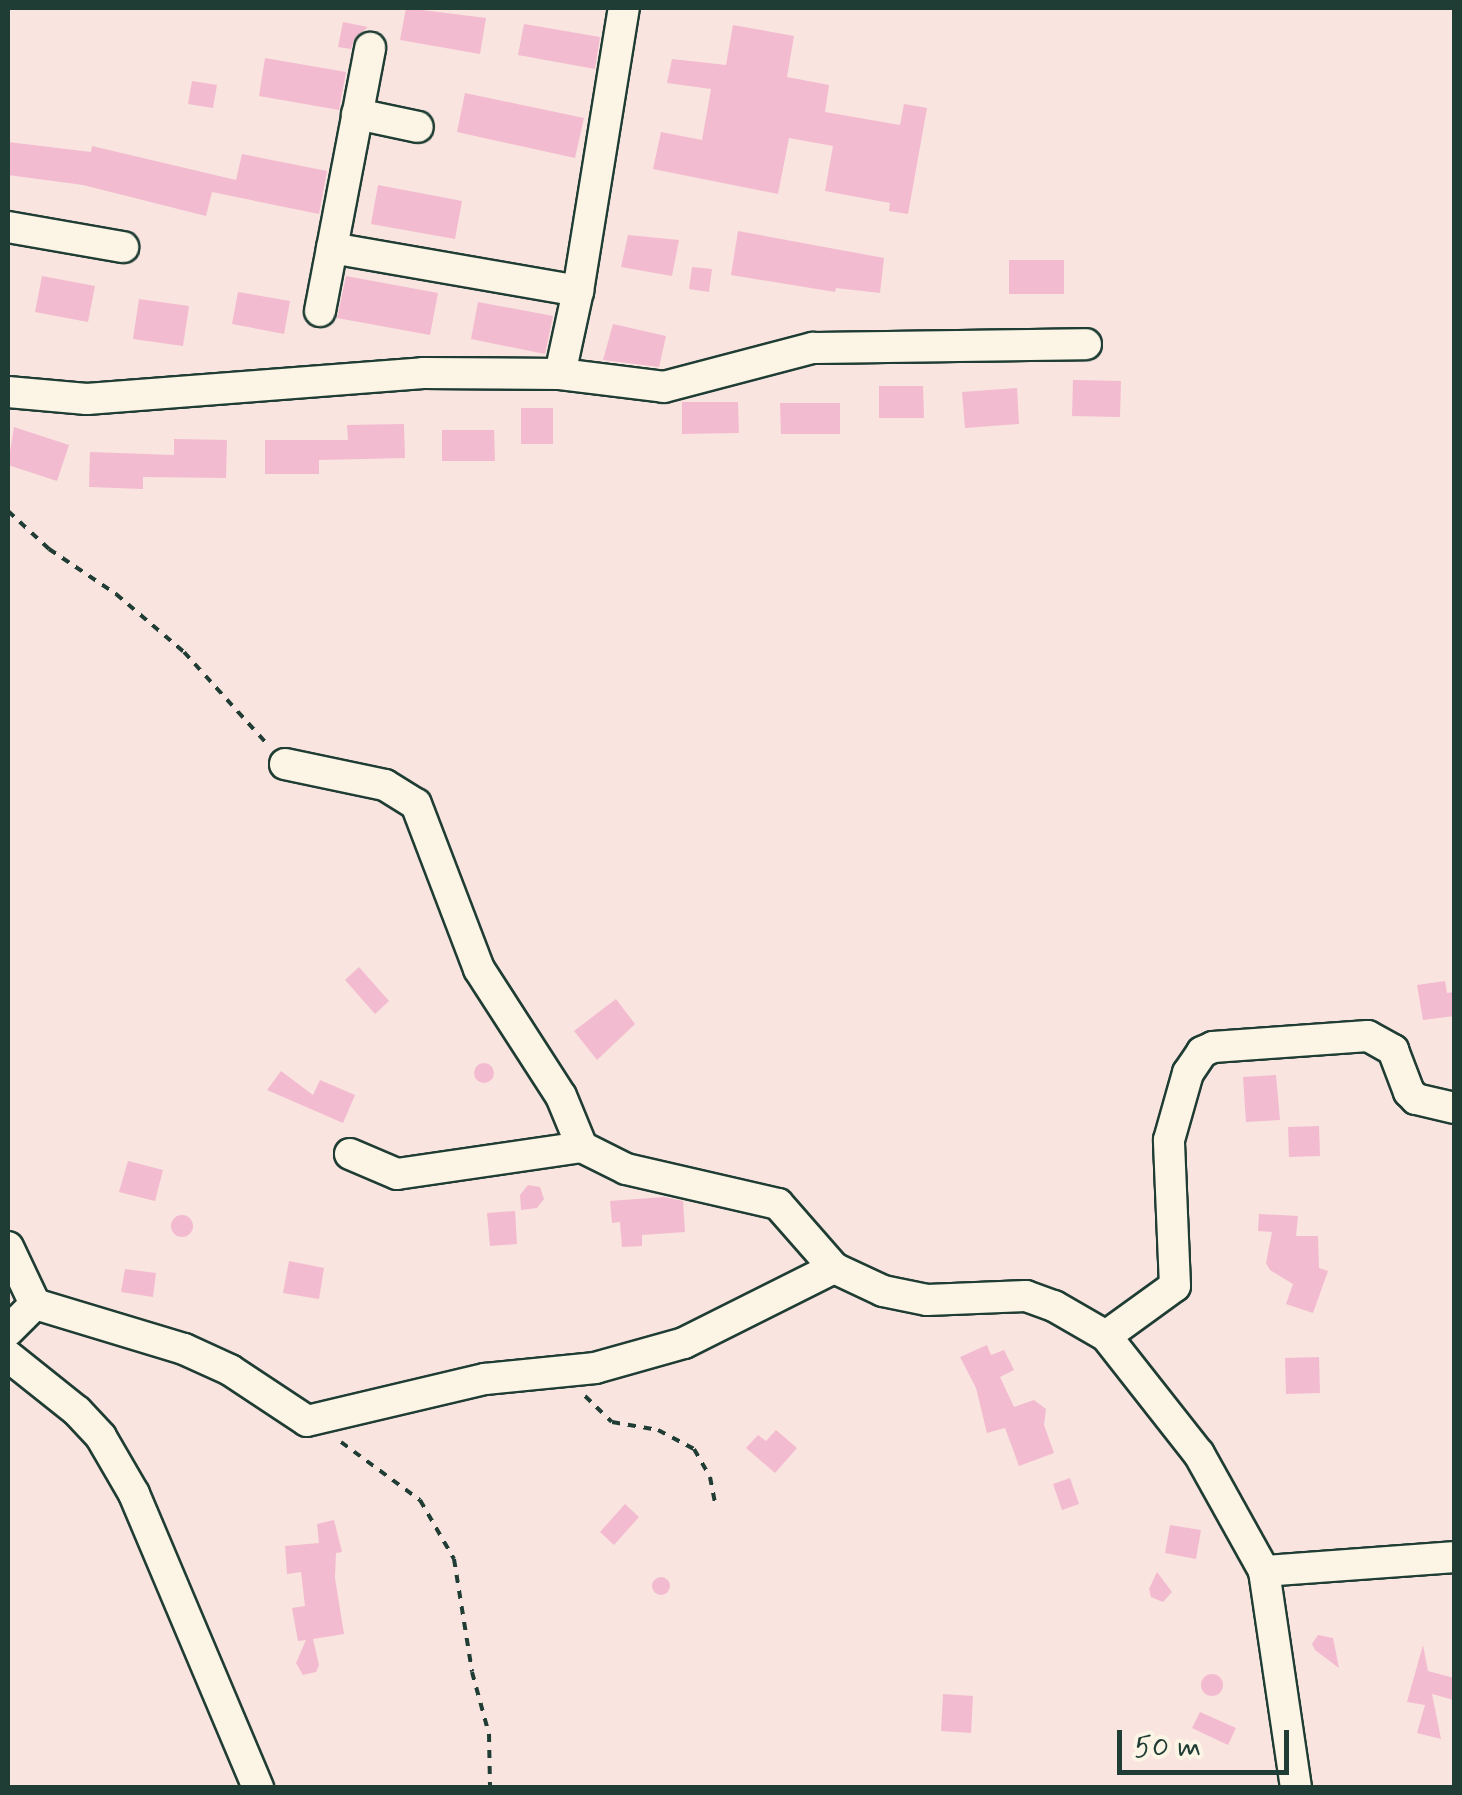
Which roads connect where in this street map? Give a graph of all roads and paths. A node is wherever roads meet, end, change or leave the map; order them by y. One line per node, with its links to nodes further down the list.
1 (624, 8): 8 (street)
2 (370, 48): 3 (street)
3 (357, 114): 4 (street); 7 (street)
4 (418, 126)
5 (8, 228): 6 (street)
6 (123, 248)
7 (332, 248): 8 (street); 9 (street)
8 (578, 292): 11 (street)
9 (320, 312)
10 (1086, 344): 11 (street)
11 (560, 374): 12 (street)
12 (8, 392)
13 (8, 511): 14 (path)
14 (285, 764): 16 (street)
15 (1454, 1108): 22 (street)
16 (582, 1147): 17 (street); 19 (street)
17 (350, 1154)
18 (8, 1247): 20 (street)
19 (834, 1268): 22 (street); 24 (street)
20 (34, 1304): 21 (street); 25 (street)
21 (8, 1331)
22 (1106, 1336): 28 (street)
23 (8, 1356): 29 (street)
24 (568, 1372): 25 (street); 26 (path)
25 (307, 1420): 30 (path)
26 (716, 1506)
27 (1454, 1558): 28 (street)
28 (1264, 1571): 31 (street)
29 (258, 1788)
30 (490, 1788)
31 (1296, 1788)

